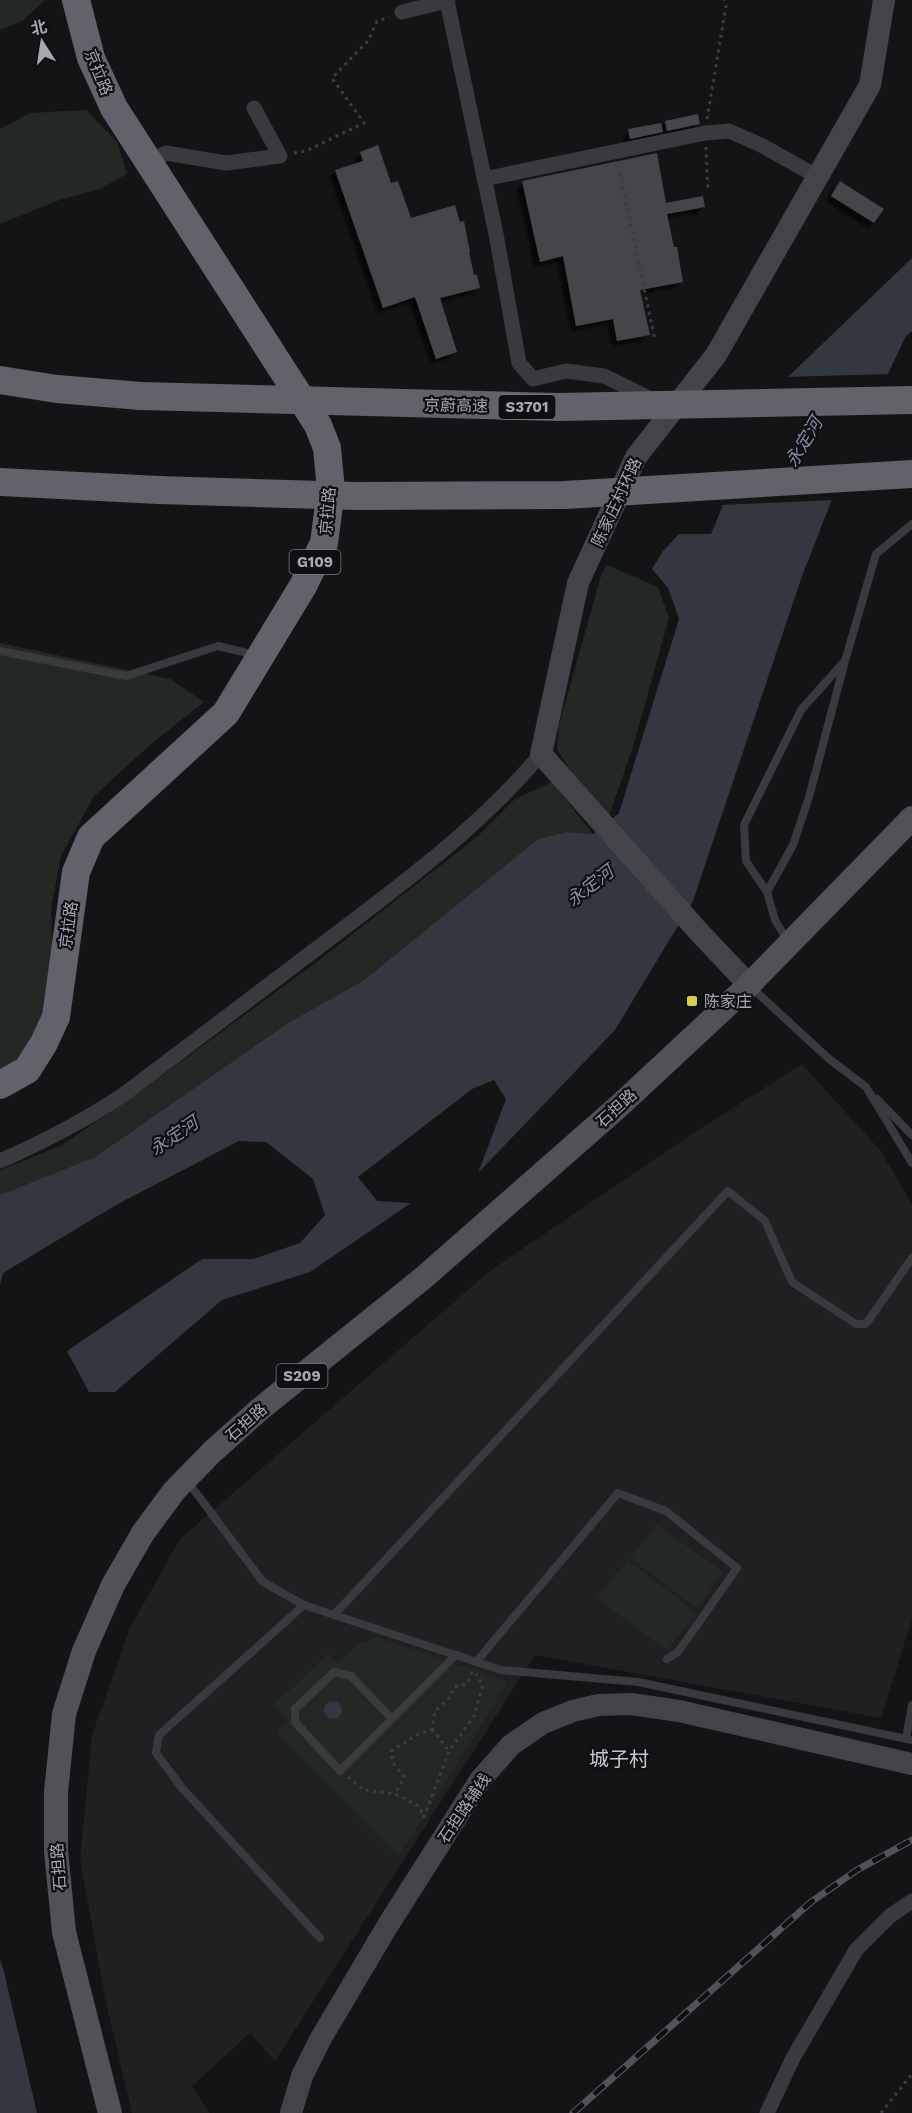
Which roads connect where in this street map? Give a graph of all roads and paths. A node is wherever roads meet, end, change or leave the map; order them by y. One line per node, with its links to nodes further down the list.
1 (76, 0): 10 (highway, 京拉路 / G109)
2 (447, 0): 5 (street); 12 (street)
3 (724, 0): 7 (path)
4 (884, 0): 11 (street, 陈家庄村环路)
5 (402, 12): 9 (path)
6 (254, 108): 9 (street)
7 (705, 133): 8 (street); 11 (street); 13 (path)
8 (615, 152): 12 (street); 14 (path)
9 (280, 156): 10 (street)
10 (149, 162): 22 (highway, 京拉路 / G109)
11 (818, 177): 17 (street, 陈家庄村环路)
12 (484, 179): 17 (street)
13 (708, 191)
14 (655, 340)
15 (0, 380): 16 (highway, 京蔚高速 / S3701, bridge)
16 (912, 399)
17 (672, 410): 24 (street, 陈家庄村环路)
18 (912, 474): 19 (highway, bridge)
19 (0, 482)
20 (912, 524): 23 (lane)
21 (0, 651): 22 (lane)
22 (260, 656): 29 (highway, 京拉路 / G109)
23 (844, 661): 26 (lane); 26 (lane)
24 (541, 754): 28 (street); 32 (street)
25 (912, 818): 27 (main road, 石担路 / S209)
26 (768, 892): 27 (lane)
27 (789, 944): 28 (main road, 石担路 / S209)
28 (748, 985): 30 (lane); 35 (main road, 石担路 / S209)
29 (0, 1085)
30 (866, 1088): 31 (lane); 33 (lane)
31 (912, 1136)
32 (0, 1161)
33 (912, 1163)
34 (912, 1258): 37 (lane)
35 (186, 1479): 36 (lane); 52 (main road, 石担路 / S209)
36 (304, 1605): 37 (lane); 50 (lane)
37 (334, 1615): 38 (lane)
38 (456, 1655): 40 (lane); 42 (lane)
39 (667, 1659): 40 (lane)
40 (476, 1662): 44 (lane)
41 (912, 1705): 44 (lane)
42 (392, 1719): 47 (lane); 47 (lane)
43 (432, 1728): 45 (path); 45 (path); 48 (path)
44 (909, 1739)
45 (449, 1751): 48 (path)
46 (912, 1764): 53 (street, 石担路辅线)
47 (340, 1771): 48 (path)
48 (395, 1794)
49 (912, 1901): 54 (street)
50 (320, 1938)
51 (912, 2074): 55 (path)
52 (110, 2113)
53 (291, 2113)
54 (767, 2113)
55 (881, 2113)

